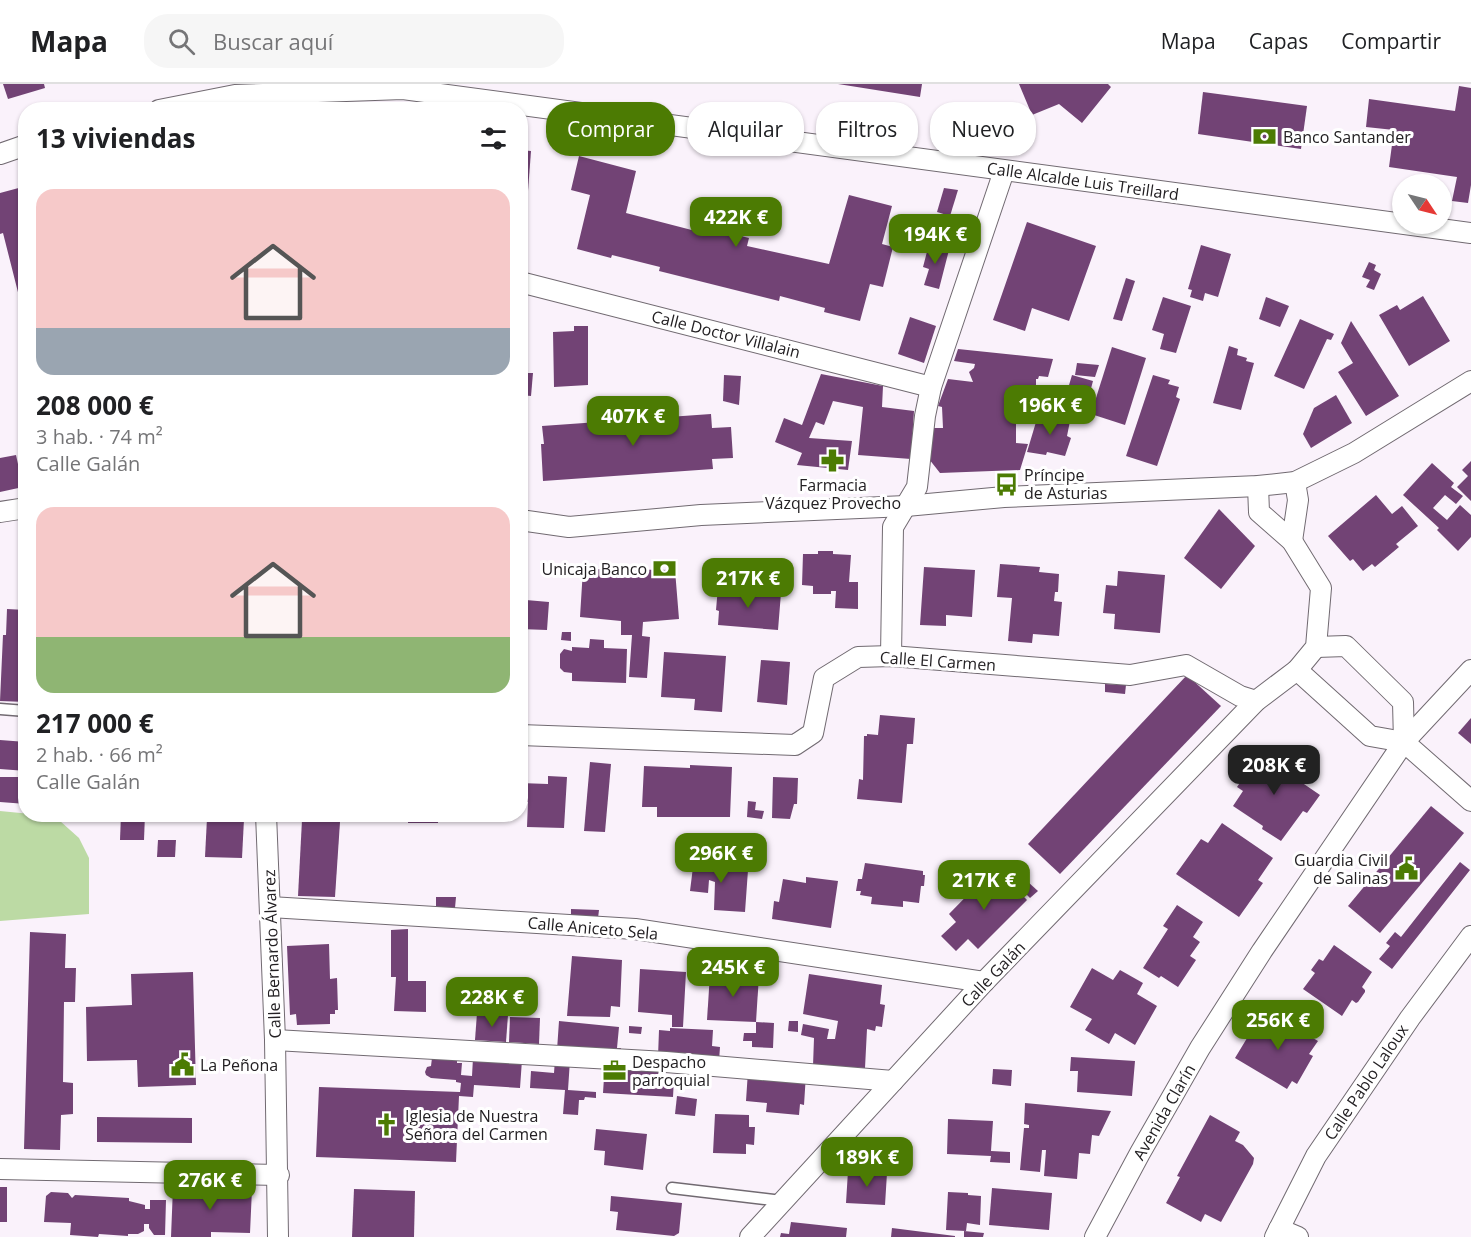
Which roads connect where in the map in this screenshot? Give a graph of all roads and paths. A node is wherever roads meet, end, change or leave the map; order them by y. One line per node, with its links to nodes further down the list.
1 (234, 96): 2 (street, Calle Alcalde Luis Treillard); 3 (street, Calle Alcalde Luis Treillard)
2 (202, 102)
3 (502, 102)
4 (528, 105): 7 (street, Calle Alcalde Luis Treillard)
5 (18, 148): 6 (street)
6 (0, 154)
7 (1004, 171): 8 (street, Calle Alcalde Luis Treillard); 11 (street)
8 (1471, 233)
9 (528, 284): 11 (street, Calle Doctor Villalain)
10 (1471, 381): 12 (street)
11 (931, 387): 14 (street)
12 (1295, 482): 13 (street); 18 (street)
13 (1258, 486): 14 (street); 18 (street)
14 (906, 506): 17 (street); 20 (street)
15 (18, 509): 16 (street)
16 (0, 512)
17 (528, 521)
18 (1292, 542): 19 (street)
19 (1316, 647): 21 (street, Calle Galán); 27 (street)
20 (891, 656): 23 (street, Calle El Carmen); 26 (street, Calle El Carmen)
21 (1297, 670): 23 (street, Calle Galán); 27 (street)
22 (1471, 670): 27 (street, Avenida Clarín)
23 (1256, 701): 32 (street, Calle Galán)
24 (0, 709): 25 (lane)
25 (18, 710)
26 (528, 735)
27 (1404, 742): 28 (street); 42 (street, Avenida Clarín)
28 (1471, 801)
29 (266, 822): 30 (street, Calle Bernardo Álvarez)
30 (270, 907): 32 (street, Calle Aniceto Sela); 33 (street, Calle Bernardo Álvarez)
31 (1471, 936): 39 (street, Calle Pablo Laloux)
32 (984, 982): 34 (street, Calle Galán)
33 (275, 1040): 34 (street); 36 (street, Calle Bernardo Álvarez)
34 (893, 1081): 38 (street, Calle Galán)
35 (0, 1169): 36 (street)
36 (279, 1175): 40 (street, Calle Bernardo Álvarez)
37 (672, 1188): 38 (lane)
38 (782, 1201): 41 (street, Calle Galán)
39 (1277, 1233): 43 (street)
40 (279, 1237)
41 (750, 1237)
42 (1095, 1237)
43 (1298, 1237)

